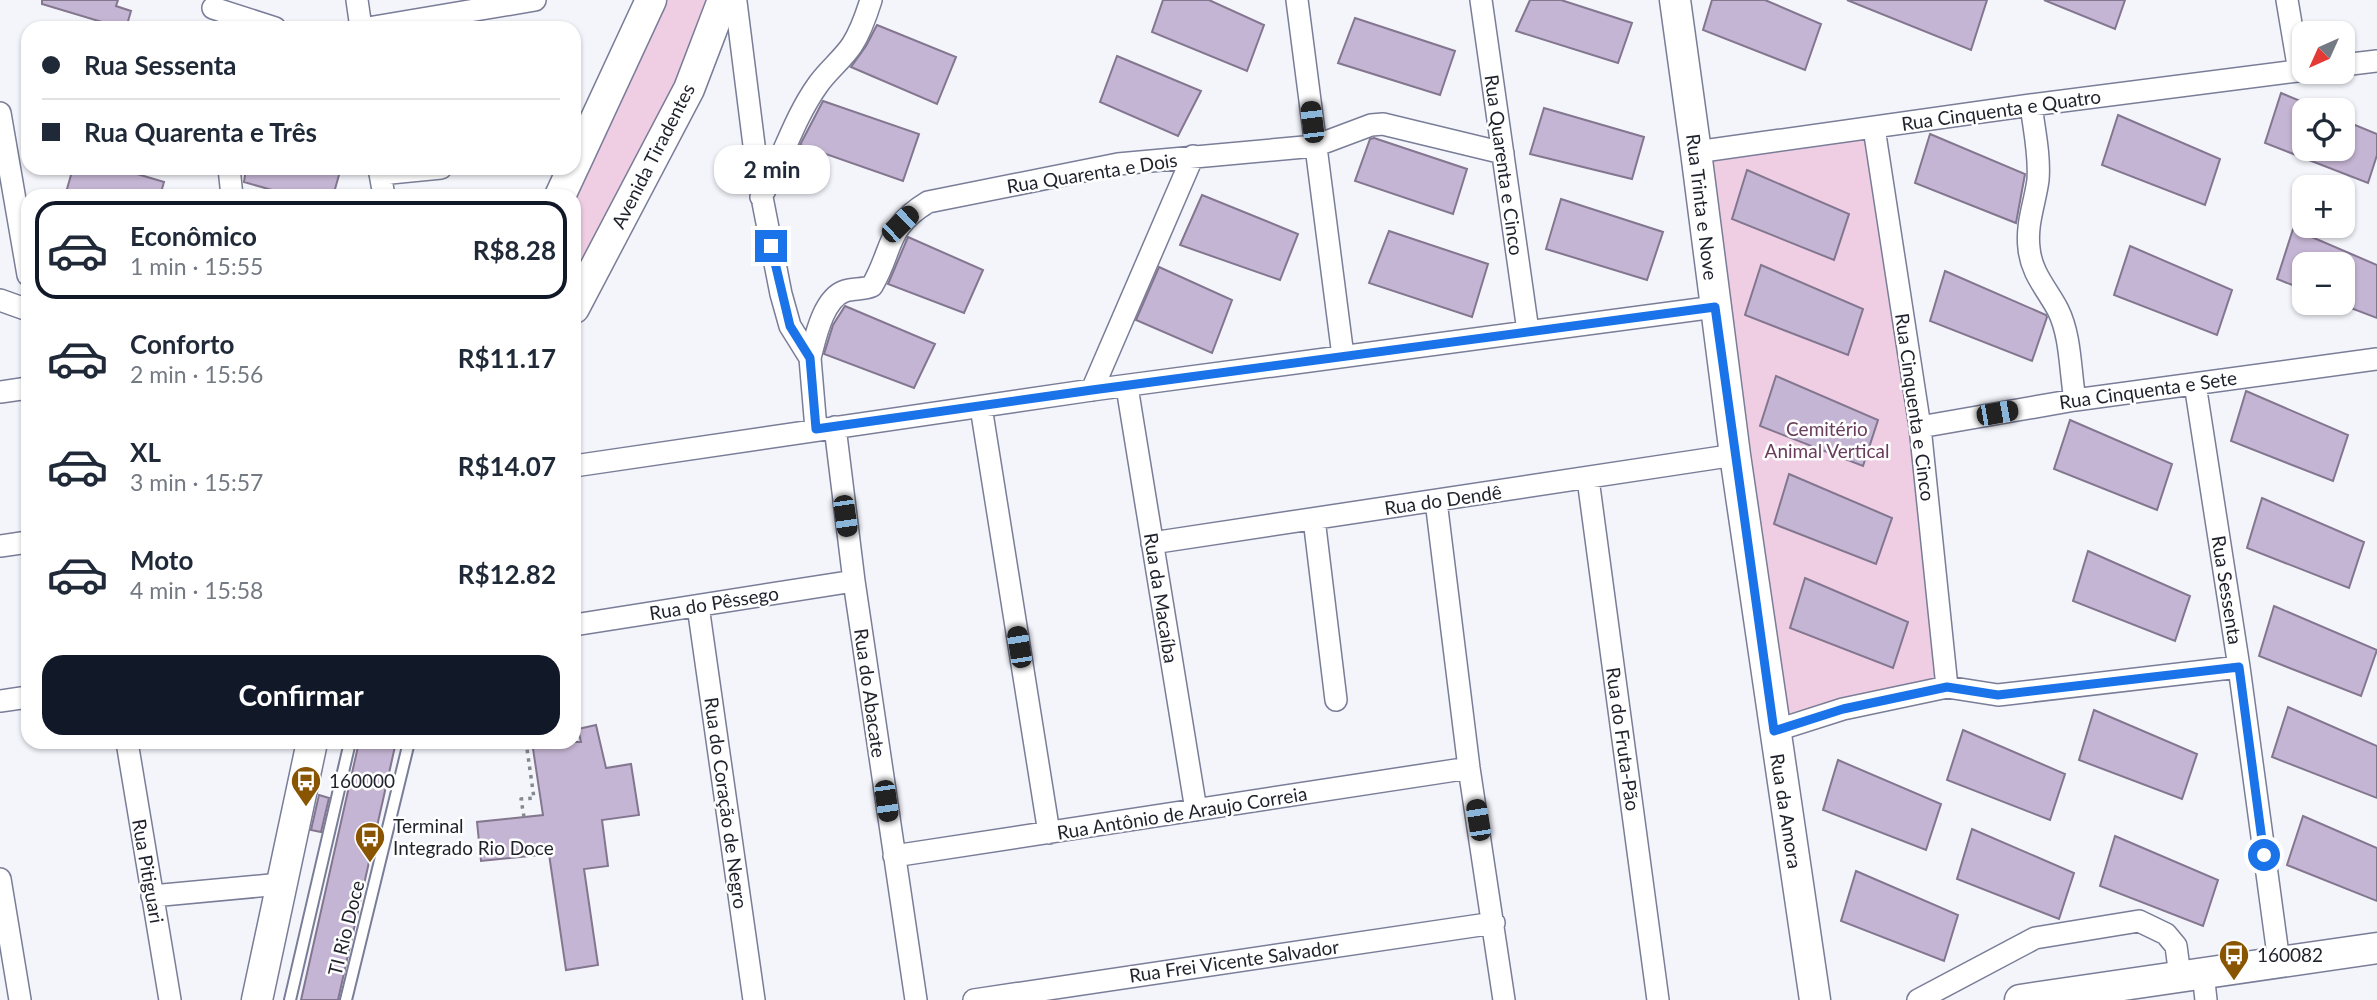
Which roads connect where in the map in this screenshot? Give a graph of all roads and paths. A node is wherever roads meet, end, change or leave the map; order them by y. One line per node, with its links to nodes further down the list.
1 (357, 0): 13 (street)
2 (535, 0): 10 (street)
3 (651, 0): 23 (street)
4 (870, 0): 27 (street)
5 (1297, 0): 22 (street)
6 (1481, 0): 25 (street, Rua Quarenta e Cinco)
7 (1675, 0): 24 (street, Rua Trinta e Nove)
8 (2287, 0): 15 (street)
9 (734, 1): 27 (street); 29 (street, Avenida Tiradentes)
10 (507, 2): 14 (street)
11 (213, 12): 12 (street)
12 (248, 21)
13 (360, 21)
14 (405, 21)
15 (2292, 24)
16 (2377, 61): 17 (street)
17 (2356, 63)
18 (2292, 72): 19 (street, Rua Cinquenta e Quatro)
19 (2031, 105): 21 (street, Rua Cinquenta e Quatro); 43 (street)
20 (0, 116): 28 (street)
21 (1874, 128): 24 (street, Rua Cinquenta e Quatro); 45 (street, Rua Cinquenta e Cinco)
22 (1315, 146): 25 (street, Rua Quarenta e Dois); 26 (street, Rua Quarenta e Dois); 34 (street)
23 (581, 147)
24 (1696, 152): 31 (street, Rua Trinta e Nove)
25 (1503, 153): 33 (street, Rua Quarenta e Cinco)
26 (1193, 156): 35 (street, Rua Quarenta e Dois); 41 (street)
27 (761, 197): 35 (street)
28 (21, 235)
29 (581, 295)
30 (0, 300): 32 (street)
31 (1715, 307): 33 (street); 47 (street, Rua Trinta e Nove)
32 (21, 308)
33 (1528, 331): 34 (street)
34 (1343, 356): 39 (street)
35 (810, 358): 46 (street, Rua do Abacate)
36 (2377, 359): 37 (street); 38 (street, Rua Cinquenta e Sete)
37 (2377, 366)
38 (2195, 384): 43 (street, Rua Cinquenta e Sete); 58 (street, Rua Sessenta)
39 (1127, 387): 41 (street); 53 (street, Rua da Macaíba)
40 (21, 389): 42 (street)
41 (1092, 390): 44 (street)
42 (0, 392)
43 (2075, 400): 45 (street, Rua Cinquenta e Sete)
44 (981, 407): 46 (street); 72 (street)
45 (1920, 427): 59 (street, Rua Cinquenta e Cinco)
46 (825, 428): 48 (street); 55 (street, Rua do Abacate)
47 (1735, 455): 49 (street, Rua do Dendê); 63 (street, Rua da Amora)
48 (581, 465)
49 (1588, 479): 50 (street, Rua do Dendê); 90 (street, Rua do Fruta-Pão)
50 (1436, 501): 51 (street, Rua do Dendê); 69 (street)
51 (1314, 519): 53 (street, Rua do Dendê); 61 (street)
52 (21, 543): 54 (street)
53 (1152, 543): 70 (street, Rua da Macaíba)
54 (0, 546)
55 (854, 581): 56 (street, Rua do Pêssego); 73 (street, Rua do Abacate)
56 (698, 606): 57 (street, Rua do Pêssego); 86 (street, Rua do Coração de Negro)
57 (581, 624)
58 (2239, 667): 59 (street); 79 (street, Rua Sessenta)
59 (1947, 687): 63 (street)
60 (21, 697): 62 (street)
61 (1336, 700)
62 (0, 701)
63 (1774, 731): 91 (street, Rua da Amora)
64 (128, 749): 76 (street, Rua Pitiguari)
65 (310, 749): 75 (street)
66 (348, 749): 84 (lane, TI Rio Doce)
67 (407, 749): 85 (lane, TI Rio Doce)
68 (527, 749): 71 (path)
69 (1469, 768): 70 (street, Rua Antônio de Araujo Correia); 77 (street)
70 (1196, 810): 72 (street, Rua Antônio de Araujo Correia)
71 (524, 817)
72 (1049, 833): 73 (street, Rua Antônio de Araujo Correia)
73 (894, 856): 87 (street, Rua do Abacate)
74 (0, 879): 81 (street)
75 (281, 884): 76 (street); 83 (street)
76 (152, 896): 82 (street, Rua Pitiguari)
77 (1494, 923): 88 (street, Rua Frei Vicente Salvador); 89 (street)
78 (2377, 948): 79 (street)
79 (2279, 962): 80 (street)
80 (2196, 983): 92 (street); 93 (street)
81 (20, 1000)
82 (170, 1000)
83 (257, 1000)
84 (290, 1000)
85 (346, 1000)
86 (754, 1000)
87 (916, 1000)
88 (974, 1000)
89 (1504, 1000)
90 (1658, 1000)
91 (1815, 1000)
92 (1917, 1000)
93 (2020, 1000)

